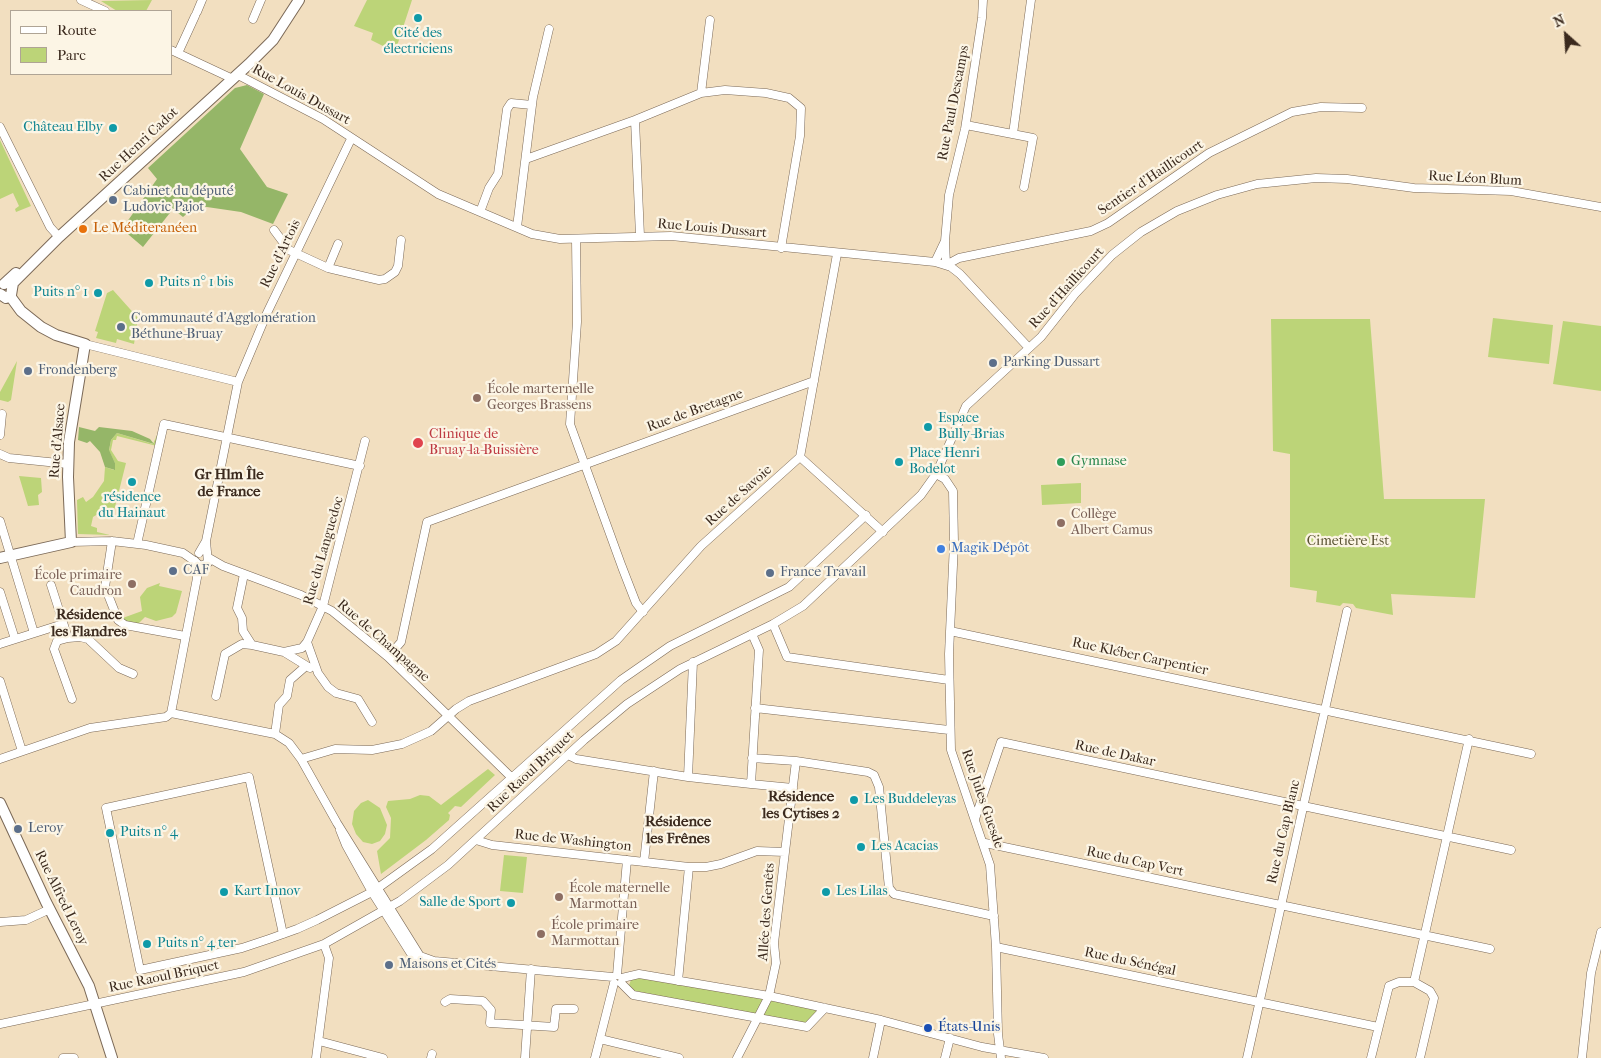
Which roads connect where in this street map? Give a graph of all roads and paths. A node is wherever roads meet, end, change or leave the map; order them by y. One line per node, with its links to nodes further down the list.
1 (81, 0): 7 (street)
2 (202, 0): 11 (street)
3 (261, 0): 8 (street)
4 (299, 0): 12 (main road, Rue Henri Cadot)
5 (983, 0): 17 (street, Rue Paul Descamps)
6 (1031, 0): 19 (street)
7 (103, 10)
8 (253, 19)
9 (710, 20): 13 (street)
10 (550, 30): 14 (street)
11 (175, 52): 12 (street, Rue Louis Dussart)
12 (236, 77): 20 (street, Rue Louis Dussart); 28 (main road, Rue Henri Cadot)
13 (701, 93): 16 (street); 34 (street)
14 (532, 105): 21 (street); 25 (street)
15 (1362, 108): 38 (street, Sentier d'Haillicourt)
16 (635, 120): 21 (street); 29 (street)
17 (966, 124): 19 (street); 32 (street, Rue Paul Descamps)
18 (0, 127): 28 (street)
19 (1013, 134): 23 (street)
20 (351, 139): 25 (street, Rue Louis Dussart); 35 (street, Rue d'Artois)
21 (526, 159): 26 (street)
22 (1378, 183): 24 (street, Rue Léon Blum); 42 (street, Rue d'Haillicourt)
23 (1024, 187)
24 (1601, 207)
25 (480, 212): 26 (street, Rue Louis Dussart)
26 (516, 227): 30 (street, Rue Louis Dussart)
27 (274, 230): 35 (street)
28 (59, 232): 40 (main road, Rue Henri Cadot)
29 (640, 236): 30 (street, Rue Louis Dussart); 34 (street, Rue Louis Dussart)
30 (576, 239): 52 (street)
31 (402, 240): 39 (street)
32 (945, 241): 37 (street, Rue Paul Descamps); 38 (street, Rue Paul Descamps)
33 (338, 244): 39 (street)
34 (782, 248): 36 (street, Rue Louis Dussart)
35 (296, 253): 39 (street); 44 (street, Rue d'Artois)
36 (836, 254): 37 (street, Rue Louis Dussart); 43 (street)
37 (935, 262): 38 (street, Rue Louis Dussart)
38 (946, 265): 42 (street, Rue Louis Dussart)
39 (328, 268)
40 (4, 288): 41 (main road)
41 (85, 344): 44 (street); 51 (main road, Rue d'Alsace)
42 (1029, 348): 54 (street)
43 (814, 381): 50 (street); 52 (street, Rue de Bretagne)
44 (238, 382): 47 (street, Rue d'Artois)
45 (2, 414): 46 (street)
46 (0, 434)
47 (227, 436): 53 (street); 59 (street, Rue d'Artois); 61 (street)
48 (365, 441): 53 (street, Rue du Languedoc)
49 (0, 454): 51 (street)
50 (800, 457): 55 (street); 72 (street, Rue de Savoie)
51 (68, 464): 60 (main road, Rue d'Alsace)
52 (584, 464): 72 (street); 85 (street, Rue de Bretagne)
53 (360, 466): 70 (street, Rue du Languedoc)
54 (936, 474): 57 (street, Rue Raoul Briquet); 75 (street, Rue Jules Guesde)
55 (866, 515): 57 (street); 110 (street)
56 (0, 522): 62 (street)
57 (883, 532): 74 (street, Rue Raoul Briquet)
58 (112, 541): 60 (street); 61 (street); 78 (street)
59 (206, 541): 63 (street); 65 (street)
60 (71, 542): 62 (main road)
61 (137, 544): 65 (street)
62 (11, 555): 64 (main road); 76 (street)
63 (209, 557): 65 (street); 66 (street, Rue de Champagne)
64 (0, 558)
65 (200, 561): 66 (street, Rue de Champagne); 78 (street)
66 (223, 566): 67 (street, Rue de Champagne)
67 (244, 574): 70 (street, Rue de Champagne); 83 (street)
68 (51, 585): 73 (street)
69 (0, 592): 80 (street)
70 (323, 606): 81 (street, Rue du Languedoc); 85 (street, Rue de Champagne)
71 (1347, 611): 95 (street, Rue du Cap Blanc)
72 (643, 612): 97 (street, Rue de Savoie)
73 (63, 624): 76 (street); 79 (street)
74 (773, 624): 77 (street, Rue Raoul Briquet); 90 (street)
75 (950, 631): 90 (street, Rue Jules Guesde); 95 (street, Rue Kléber Carpentier)
76 (34, 632): 80 (street)
77 (752, 634): 86 (street, Rue Raoul Briquet); 94 (street)
78 (185, 636): 96 (street)
79 (68, 638): 89 (street); 93 (street)
80 (15, 639): 82 (street)
81 (307, 642): 84 (street); 88 (street)
82 (0, 644)
83 (252, 646): 84 (street); 92 (street)
84 (284, 652): 87 (street)
85 (388, 657): 97 (street, Rue de Champagne)
86 (693, 662): 104 (street, Rue Raoul Briquet); 111 (street)
87 (306, 666): 88 (street); 100 (street)
88 (318, 673): 98 (street)
89 (133, 674)
90 (949, 680): 99 (street, Rue Jules Guesde)
91 (0, 681): 102 (street)
92 (216, 696)
93 (72, 699)
94 (755, 708): 99 (street); 106 (street)
95 (1324, 709): 101 (street, Rue Kléber Carpentier); 115 (street, Rue du Cap Blanc)
96 (170, 713): 100 (street); 102 (street)
97 (449, 716): 107 (street, Rue de Savoie); 110 (street, Rue de Champagne)
98 (372, 722)
99 (949, 730): 116 (street, Rue Jules Guesde)
100 (275, 734): 107 (street)
101 (1469, 739): 103 (street, Rue Kléber Carpentier); 117 (street)
102 (22, 751): 105 (street)
103 (1531, 754)
104 (568, 755): 109 (street); 118 (street, Rue Raoul Briquet)
105 (1, 758)
106 (752, 758): 108 (street); 112 (street)
107 (301, 759): 125 (street)
108 (796, 761): 113 (street, Allée des Genêts); 129 (street)
109 (654, 771): 111 (street); 123 (street)
110 (510, 776): 125 (street)
111 (688, 777): 112 (street)
112 (751, 784): 113 (street)
113 (793, 788): 121 (street, Allée des Genêts)
114 (0, 803): 127 (main road, Rue Alfred Leroy)
115 (1303, 806): 116 (street, Rue de Dakar); 117 (street); 126 (street, Rue du Cap Blanc)
116 (975, 819): 119 (street, Rue Jules Guesde)
117 (1447, 837): 120 (street); 133 (street)
118 (476, 840): 122 (street, Rue de Washington); 128 (street, Rue Raoul Briquet)
119 (984, 843): 126 (street, Rue du Cap Vert); 129 (street, Rue Jules Guesde)
120 (1511, 850)
121 (785, 852): 124 (street, Rue de Washington); 141 (street, Allée des Genêts)
122 (627, 860): 123 (street, Rue de Washington); 138 (street)
123 (644, 862): 124 (street, Rue de Washington)
124 (689, 866): 139 (street)
125 (375, 890): 128 (street); 132 (street)
126 (1280, 906): 133 (street, Rue du Cap Vert); 144 (street, Rue du Cap Blanc)
127 (50, 909): 130 (street); 143 (main road, Rue Alfred Leroy)
128 (387, 909): 134 (street, Rue Raoul Briquet); 137 (street)
129 (994, 916): 135 (street, Rue Jules Guesde)
130 (0, 922)
131 (1601, 932): 171 (street)
132 (283, 934): 132 (street)
133 (1425, 936): 136 (street, Rue du Cap Vert); 140 (street)
134 (324, 944): 143 (street, Rue Raoul Briquet); 154 (street)
135 (996, 947): 144 (street, Rue du Sénégal); 155 (street, Rue Jules Guesde)
136 (1490, 949)
137 (531, 969): 138 (street); 150 (street)
138 (617, 979): 139 (street); 147 (street); 153 (street)
139 (678, 980): 141 (street)
140 (1414, 982): 151 (street); 170 (street)
141 (769, 996): 145 (street); 147 (street, Allée des Genêts)
142 (445, 1002): 150 (street)
143 (96, 1004): 149 (street, Rue Raoul Briquet); 158 (main road, Rue Alfred Leroy)
144 (1259, 1004): 151 (street, Rue du Sénégal); 168 (street, Rue du Cap Blanc)
145 (825, 1008): 147 (street); 148 (street)
146 (574, 1009): 150 (street)
147 (758, 1019): 164 (street, Allée des Genêts)
148 (881, 1020): 152 (street); 165 (street)
149 (0, 1024)
150 (527, 1025): 161 (street)
151 (1378, 1027): 169 (street)
152 (950, 1038): 155 (street); 166 (street)
153 (600, 1039): 162 (street); 163 (street)
154 (319, 1040): 159 (street); 160 (street)
155 (1000, 1054): 167 (street)
156 (63, 1058): 157 (street)
157 (74, 1058)
158 (112, 1058)
159 (316, 1058)
160 (383, 1058)
161 (525, 1058)
162 (595, 1058)
163 (679, 1058)
164 (737, 1058)
165 (873, 1058)
166 (945, 1058)
167 (1044, 1058)
168 (1246, 1058)
169 (1371, 1058)
170 (1421, 1058)
171 (1582, 1058)

